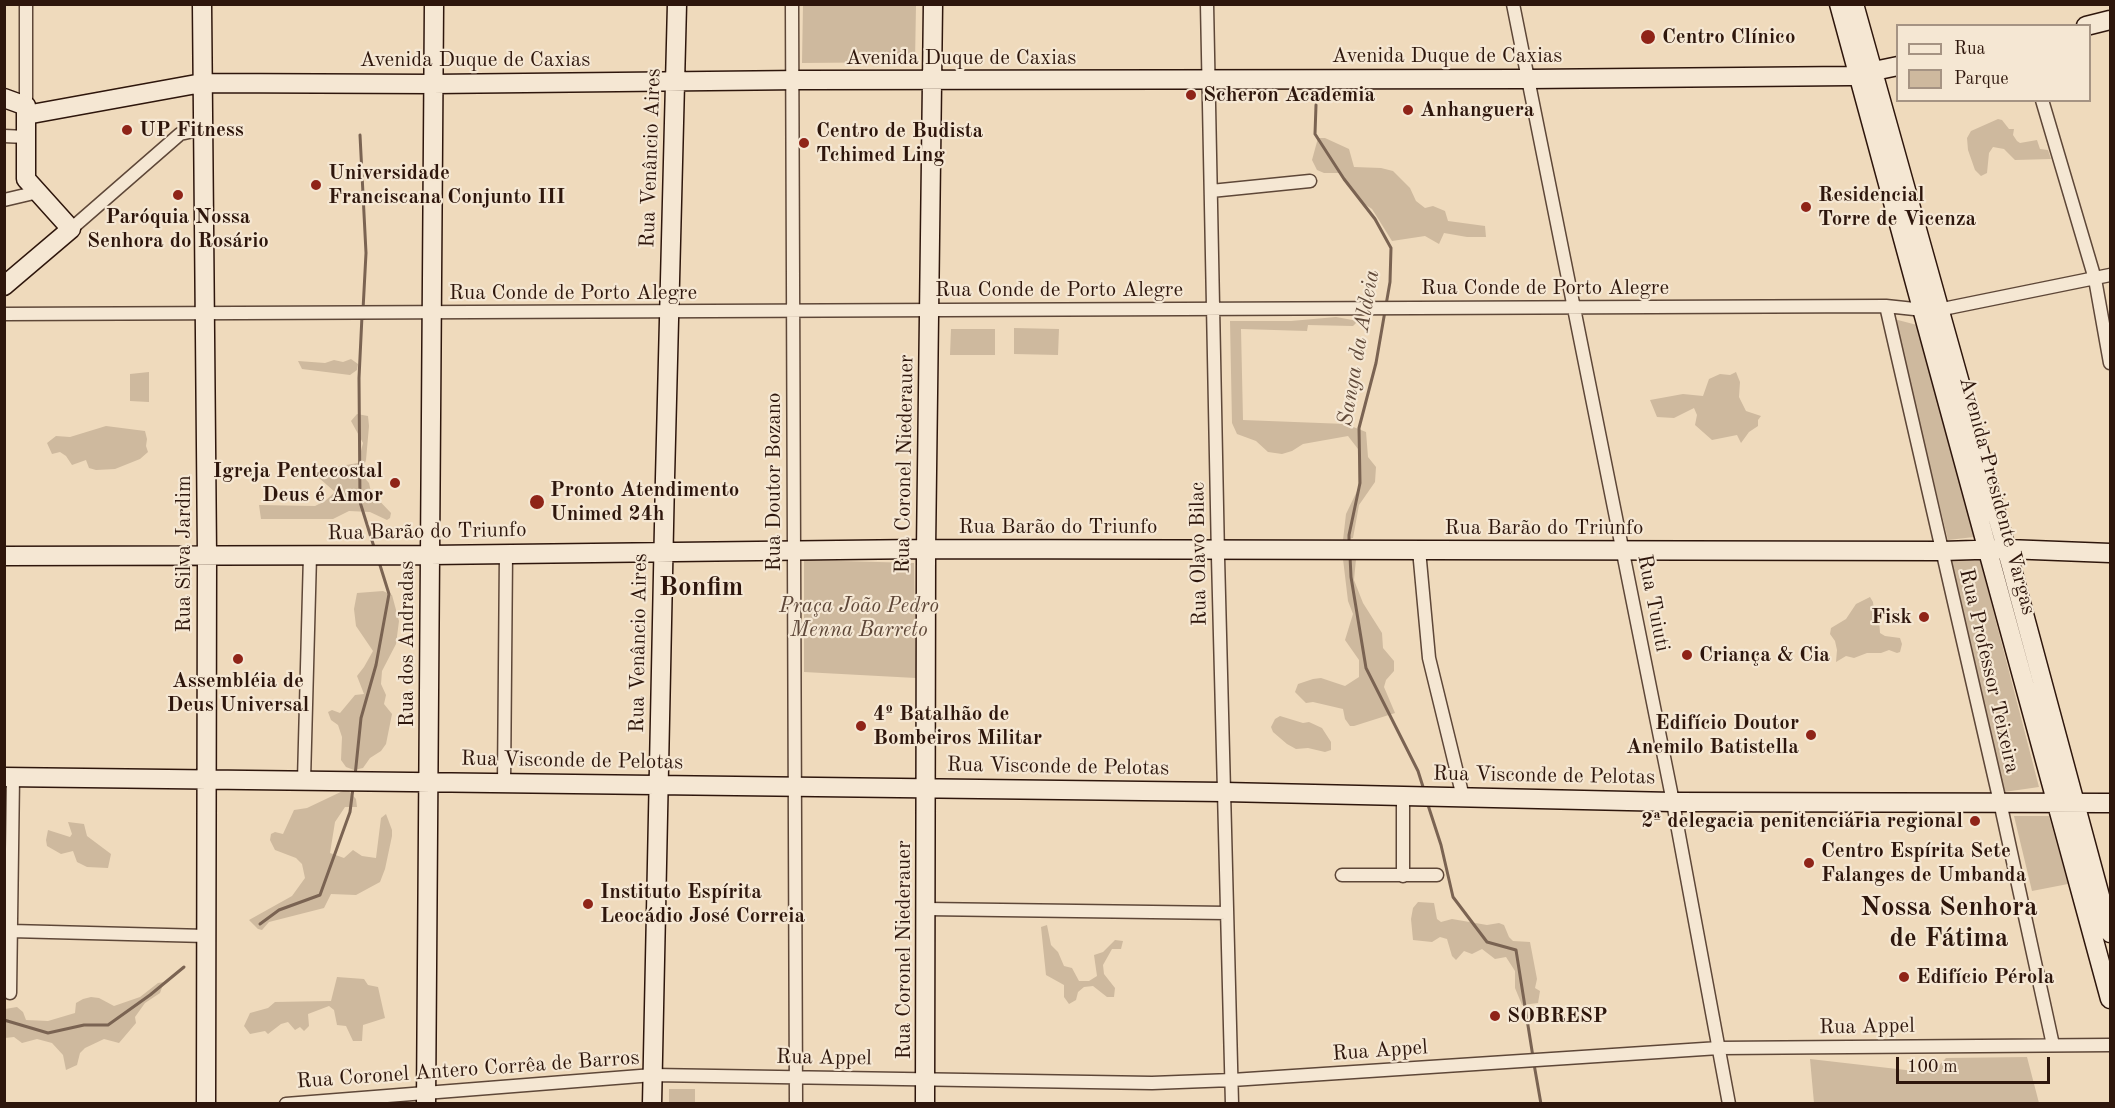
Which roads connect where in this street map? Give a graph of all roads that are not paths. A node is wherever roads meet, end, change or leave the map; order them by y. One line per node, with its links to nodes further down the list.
1 (26, 4): 24 (street)
2 (202, 4): 20 (street, Rua Silva Jardim)
3 (434, 4): 21 (street, Rua dos Andradas)
4 (678, 4): 18 (street, Rua Venâncio Aires)
5 (792, 4): 16 (street, Rua Doutor Bozano)
6 (933, 4): 19 (street, Rua Coronel Niederauer)
7 (1207, 4): 17 (street, Rua Olavo Bilac)
8 (1513, 4): 15 (street, Rua Tuiuti)
9 (1839, 4): 14 (street, Avenida Presidente Vargas)
10 (1854, 4): 14 (street, Avenida Presidente Vargas)
11 (2110, 20): 12 (street)
12 (2091, 25)
13 (1896, 66): 14 (street, Avenida Duque de Caxias)
14 (1866, 73): 15 (street, Avenida Duque de Caxias); 41 (street, Avenida Presidente Vargas)
15 (1528, 79): 17 (street, Avenida Duque de Caxias); 37 (street, Rua Tuiuti)
16 (792, 80): 18 (street, Avenida Duque de Caxias); 19 (street, Avenida Duque de Caxias); 40 (street, Rua Doutor Bozano)
17 (1209, 80): 19 (street, Avenida Duque de Caxias); 29 (street, Rua Olavo Bilac)
18 (676, 81): 21 (street, Avenida Duque de Caxias); 42 (street, Rua Venâncio Aires)
19 (933, 81): 39 (street, Rua Coronel Niederauer)
20 (202, 83): 21 (street, Avenida Duque de Caxias); 24 (street, Avenida Duque de Caxias); 25 (street, Rua Silva Jardim)
21 (433, 84): 43 (street, Rua dos Andradas)
22 (4, 98): 24 (street)
23 (2043, 102): 34 (street)
24 (26, 111): 27 (street)
25 (203, 129): 32 (street); 45 (street, Rua Silva Jardim)
26 (4, 136): 27 (street)
27 (26, 137): 30 (street)
28 (1310, 180): 29 (street)
29 (1211, 191): 38 (street, Rua Olavo Bilac)
30 (38, 192): 31 (street); 32 (street)
31 (4, 200)
32 (71, 229): 35 (street)
33 (2110, 275): 34 (street, Rua Conde de Porto Alegre)
34 (2095, 279): 41 (street, Rua Conde de Porto Alegre); 46 (street)
35 (4, 286)
36 (1886, 306): 37 (street, Rua Conde de Porto Alegre); 41 (street, Rua Conde de Porto Alegre); 54 (street, Rua Professor Teixeira)
37 (1574, 308): 38 (street, Rua Conde de Porto Alegre); 53 (street, Rua Tuiuti)
38 (1213, 309): 39 (street, Rua Conde de Porto Alegre); 50 (street, Rua Olavo Bilac)
39 (930, 310): 40 (street, Rua Conde de Porto Alegre); 47 (street, Rua Coronel Niederauer)
40 (792, 311): 42 (street, Rua Conde de Porto Alegre); 49 (street, Rua Doutor Bozano)
41 (1931, 311): 48 (street, Avenida Presidente Vargas)
42 (670, 312): 43 (street, Rua Conde de Porto Alegre); 52 (street, Rua Venâncio Aires)
43 (432, 313): 45 (street, Rua Conde de Porto Alegre); 59 (street, Rua dos Andradas)
44 (4, 314): 45 (street, Rua Conde de Porto Alegre)
45 (204, 314): 57 (street, Rua Silva Jardim)
46 (2110, 360)
47 (926, 549): 49 (street, Rua Barão do Triunfo); 50 (street, Rua Barão do Triunfo); 68 (street, Rua Coronel Niederauer)
48 (1998, 549): 54 (street, Rua Barão do Triunfo); 55 (street, Rua Barão do Triunfo); 74 (street, Avenida Presidente Vargas)
49 (794, 550): 52 (street, Rua Barão do Triunfo); 67 (street, Rua Doutor Bozano)
50 (1218, 550): 51 (street, Rua Barão do Triunfo); 69 (street, Rua Olavo Bilac)
51 (1419, 550): 53 (street, Rua Barão do Triunfo); 71 (street)
52 (664, 551): 56 (street, Rua Barão do Triunfo); 66 (street, Rua Venâncio Aires)
53 (1623, 551): 54 (street, Rua Barão do Triunfo); 72 (street, Rua Tuiuti)
54 (1942, 551): 73 (street, Rua Professor Teixeira)
55 (2110, 553)
56 (506, 554): 59 (street, Rua Barão do Triunfo); 65 (street)
57 (207, 555): 58 (street, Rua Barão do Triunfo); 60 (street, Rua Barão do Triunfo); 62 (street, Rua Silva Jardim)
58 (310, 555): 59 (street, Rua Barão do Triunfo); 63 (street)
59 (430, 555): 64 (street, Rua dos Andradas)
60 (4, 556)
61 (9, 777): 62 (street, Rua Visconde de Pelotas); 81 (street)
62 (206, 779): 63 (street, Rua Visconde de Pelotas); 83 (street, Rua Silva Jardim)
63 (304, 780): 64 (street, Rua Visconde de Pelotas)
64 (429, 782): 65 (street, Rua Visconde de Pelotas); 93 (street, Rua dos Andradas)
65 (504, 783): 66 (street, Rua Visconde de Pelotas)
66 (659, 784): 67 (street, Rua Visconde de Pelotas); 89 (street, Rua Venâncio Aires)
67 (795, 786): 68 (street, Rua Visconde de Pelotas); 90 (street, Rua Doutor Bozano)
68 (927, 788): 69 (street, Rua Visconde de Pelotas); 79 (street, Rua Coronel Niederauer)
69 (1224, 792): 70 (street, Rua Visconde de Pelotas); 80 (street, Rua Olavo Bilac)
70 (1403, 796): 71 (street, Rua Visconde de Pelotas); 78 (street)
71 (1463, 797): 72 (street, Rua Visconde de Pelotas)
72 (1673, 802): 73 (street, Rua Visconde de Pelotas); 88 (street, Rua Tuiuti)
73 (2000, 802): 74 (street, Rua Visconde de Pelotas); 86 (street, Rua Professor Teixeira)
74 (2066, 802): 75 (street, Rua Visconde de Pelotas); 82 (street, Avenida Presidente Vargas); 85 (street, Avenida Presidente Vargas)
75 (2110, 802)
76 (1342, 875): 78 (street)
77 (1437, 875): 78 (street)
78 (1403, 876)
79 (926, 909): 80 (street); 91 (street, Rua Coronel Niederauer)
80 (1227, 913): 92 (street, Rua Olavo Bilac)
81 (11, 931): 83 (street); 84 (street)
82 (2110, 933)
83 (206, 936): 94 (street, Rua Silva Jardim)
84 (10, 993)
85 (2110, 999)
86 (2052, 1045): 87 (street, Rua Appel); 88 (street, Rua Appel)
87 (2110, 1045)
88 (1719, 1048): 92 (street, Rua Appel); 100 (street, Rua Tuiuti)
89 (653, 1075): 90 (street, Rua Appel); 93 (street, Rua Coronel Antero Corrêa de Barros); 96 (street, Rua Venâncio Aires)
90 (796, 1077): 91 (street, Rua Appel); 97 (street, Rua Doutor Bozano)
91 (926, 1078): 92 (street, Rua Appel); 98 (street, Rua Coronel Niederauer)
92 (1232, 1080): 99 (street, Rua Olavo Bilac)
93 (426, 1098): 95 (street, Rua Coronel Antero Corrêa de Barros)
94 (206, 1104)
95 (286, 1104)
96 (652, 1104)
97 (796, 1104)
98 (925, 1104)
99 (1232, 1104)
100 (1730, 1104)

